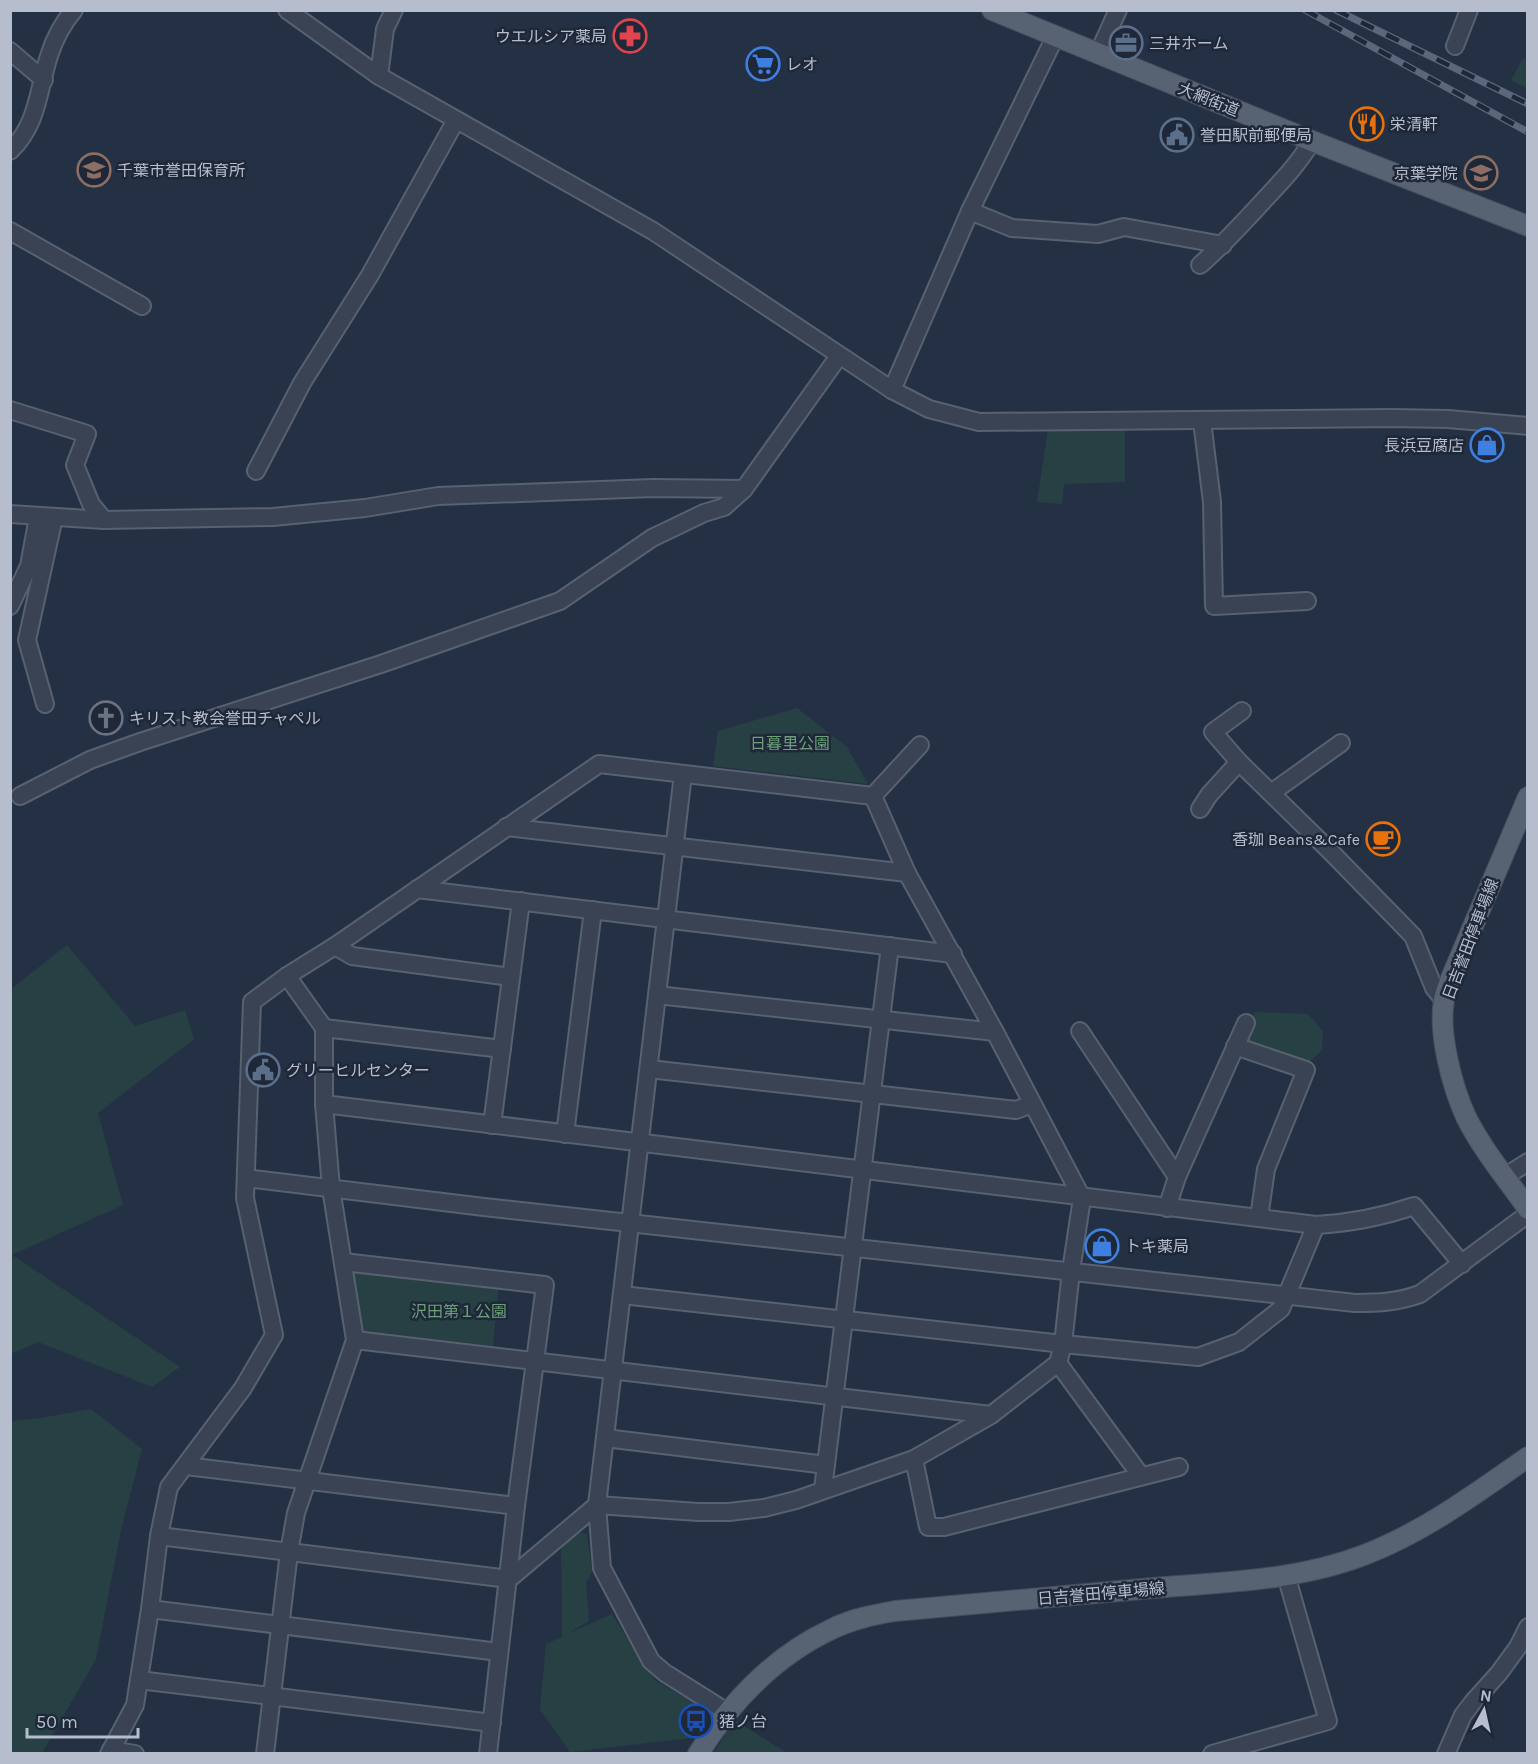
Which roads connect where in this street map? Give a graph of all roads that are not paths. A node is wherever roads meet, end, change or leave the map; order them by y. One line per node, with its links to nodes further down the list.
1 (74, 10): 12 (street)
2 (287, 10): 11 (street)
3 (394, 10): 11 (street)
4 (992, 10): 7 (main road, 大網街道)
5 (1118, 10): 10 (street)
6 (1469, 10): 8 (street)
7 (1055, 37): 10 (main road, 大網街道); 16 (street)
8 (1455, 46)
9 (10, 51): 12 (street)
10 (1098, 54): 14 (main road, 大網街道)
11 (379, 76): 13 (street)
12 (44, 80): 15 (street)
13 (456, 120): 22 (street); 27 (street)
14 (1312, 141): 17 (main road, 大網街道); 19 (street)
15 (10, 151)
16 (970, 211): 19 (street); 23 (street)
17 (1527, 226)
18 (10, 231): 21 (street)
19 (1223, 245): 20 (street)
20 (1200, 265)
21 (142, 306)
22 (839, 356): 23 (street); 28 (street)
23 (892, 390): 25 (street)
24 (10, 411): 31 (street)
25 (1202, 422): 26 (street); 32 (street)
26 (1527, 426)
27 (256, 471)
28 (744, 489): 31 (street); 41 (street)
29 (10, 514): 30 (street)
30 (46, 517): 31 (street); 33 (street); 34 (street)
31 (104, 520)
32 (1306, 601)
33 (10, 606)
34 (45, 704)
35 (1242, 711): 38 (street)
36 (1341, 743): 40 (street)
37 (920, 745): 42 (street)
38 (1239, 762): 40 (street); 44 (street)
39 (683, 774): 42 (street); 45 (street); 46 (street)
40 (1271, 793): 58 (street)
41 (20, 796)
42 (873, 796): 47 (street)
43 (1527, 797): 58 (main road, 日吉誉田停車場線)
44 (1200, 809)
45 (506, 827): 46 (street); 48 (street)
46 (675, 846): 47 (street); 51 (street)
47 (907, 873): 54 (street)
48 (417, 889): 49 (street); 52 (street)
49 (521, 901): 50 (street); 56 (street)
50 (593, 910): 51 (street); 71 (street)
51 (666, 919): 53 (street); 57 (street)
52 (335, 946): 55 (street); 56 (street)
53 (890, 946): 54 (street); 59 (street)
54 (953, 954): 63 (street)
55 (287, 976): 61 (street); 77 (street)
56 (511, 977): 65 (street)
57 (657, 995): 59 (street); 66 (street)
58 (1444, 1000): 75 (main road, 日吉誉田停車場線)
59 (881, 1020): 63 (street); 67 (street)
60 (1246, 1023): 64 (street)
61 (324, 1028): 65 (street); 68 (street)
62 (1080, 1031): 76 (street)
63 (995, 1032): 69 (street)
64 (1235, 1046): 76 (street); 83 (street)
65 (502, 1049): 70 (street)
66 (649, 1069): 67 (street); 72 (street)
67 (872, 1095): 69 (street); 74 (street)
68 (324, 1104): 70 (street); 78 (street)
69 (1032, 1104): 79 (street)
70 (492, 1125): 71 (street)
71 (565, 1134): 72 (street)
72 (640, 1143): 74 (street); 84 (street)
73 (1527, 1162): 75 (street)
74 (862, 1171): 79 (street); 86 (street)
75 (1506, 1176): 81 (main road, 日吉誉田停車場線)
76 (1177, 1177): 80 (street)
77 (246, 1178): 78 (street); 104 (street)
78 (331, 1188): 84 (street); 87 (street)
79 (1082, 1198): 80 (street); 89 (street)
80 (1167, 1208): 83 (street)
81 (1527, 1209)
82 (1527, 1214): 88 (street)
83 (1259, 1218): 85 (street)
84 (630, 1223): 86 (street); 90 (street)
85 (1316, 1225): 88 (street); 91 (street)
86 (852, 1247): 89 (street); 92 (street)
87 (343, 1262): 93 (street); 95 (street)
88 (1462, 1264): 91 (street)
89 (1071, 1271): 91 (street); 94 (street)
90 (622, 1295): 92 (street); 97 (street)
91 (1285, 1296): 94 (street)
92 (844, 1319): 94 (street); 98 (street)
93 (355, 1341): 95 (street); 107 (street)
94 (1063, 1344): 96 (street)
95 (536, 1361): 97 (street); 110 (street)
96 (1058, 1363): 99 (street); 106 (street)
97 (613, 1370): 98 (street); 100 (street)
98 (835, 1396): 99 (street); 103 (street)
99 (991, 1415): 102 (street)
100 (605, 1438): 103 (street); 109 (street)
101 (1527, 1457): 113 (main road, 日吉誉田停車場線)
102 (914, 1459): 106 (street); 108 (street)
103 (826, 1464): 108 (street)
104 (186, 1466): 107 (street); 111 (street)
105 (1179, 1467): 106 (street)
106 (1141, 1476)
107 (306, 1480): 110 (street); 112 (street)
108 (824, 1489): 109 (street)
109 (597, 1505): 114 (street); 122 (street)
110 (516, 1506): 114 (street)
111 (159, 1536): 112 (street); 115 (street)
112 (289, 1552): 114 (street); 116 (street)
113 (1286, 1575): 122 (main road, 日吉誉田停車場線); 129 (street)
114 (509, 1579): 119 (street)
115 (150, 1609): 116 (street); 120 (street)
116 (280, 1625): 119 (street); 121 (street)
117 (1527, 1627): 118 (street)
118 (1523, 1649): 130 (street)
119 (499, 1652): 123 (street)
120 (140, 1680): 121 (street); 124 (street)
121 (272, 1696): 123 (street); 126 (street)
122 (727, 1712): 128 (main road, 日吉誉田停車場線)
123 (492, 1723): 127 (street)
124 (110, 1752): 125 (street)
125 (135, 1754)
126 (265, 1754)
127 (488, 1754)
128 (698, 1754)
129 (1212, 1754)
130 (1446, 1754)

